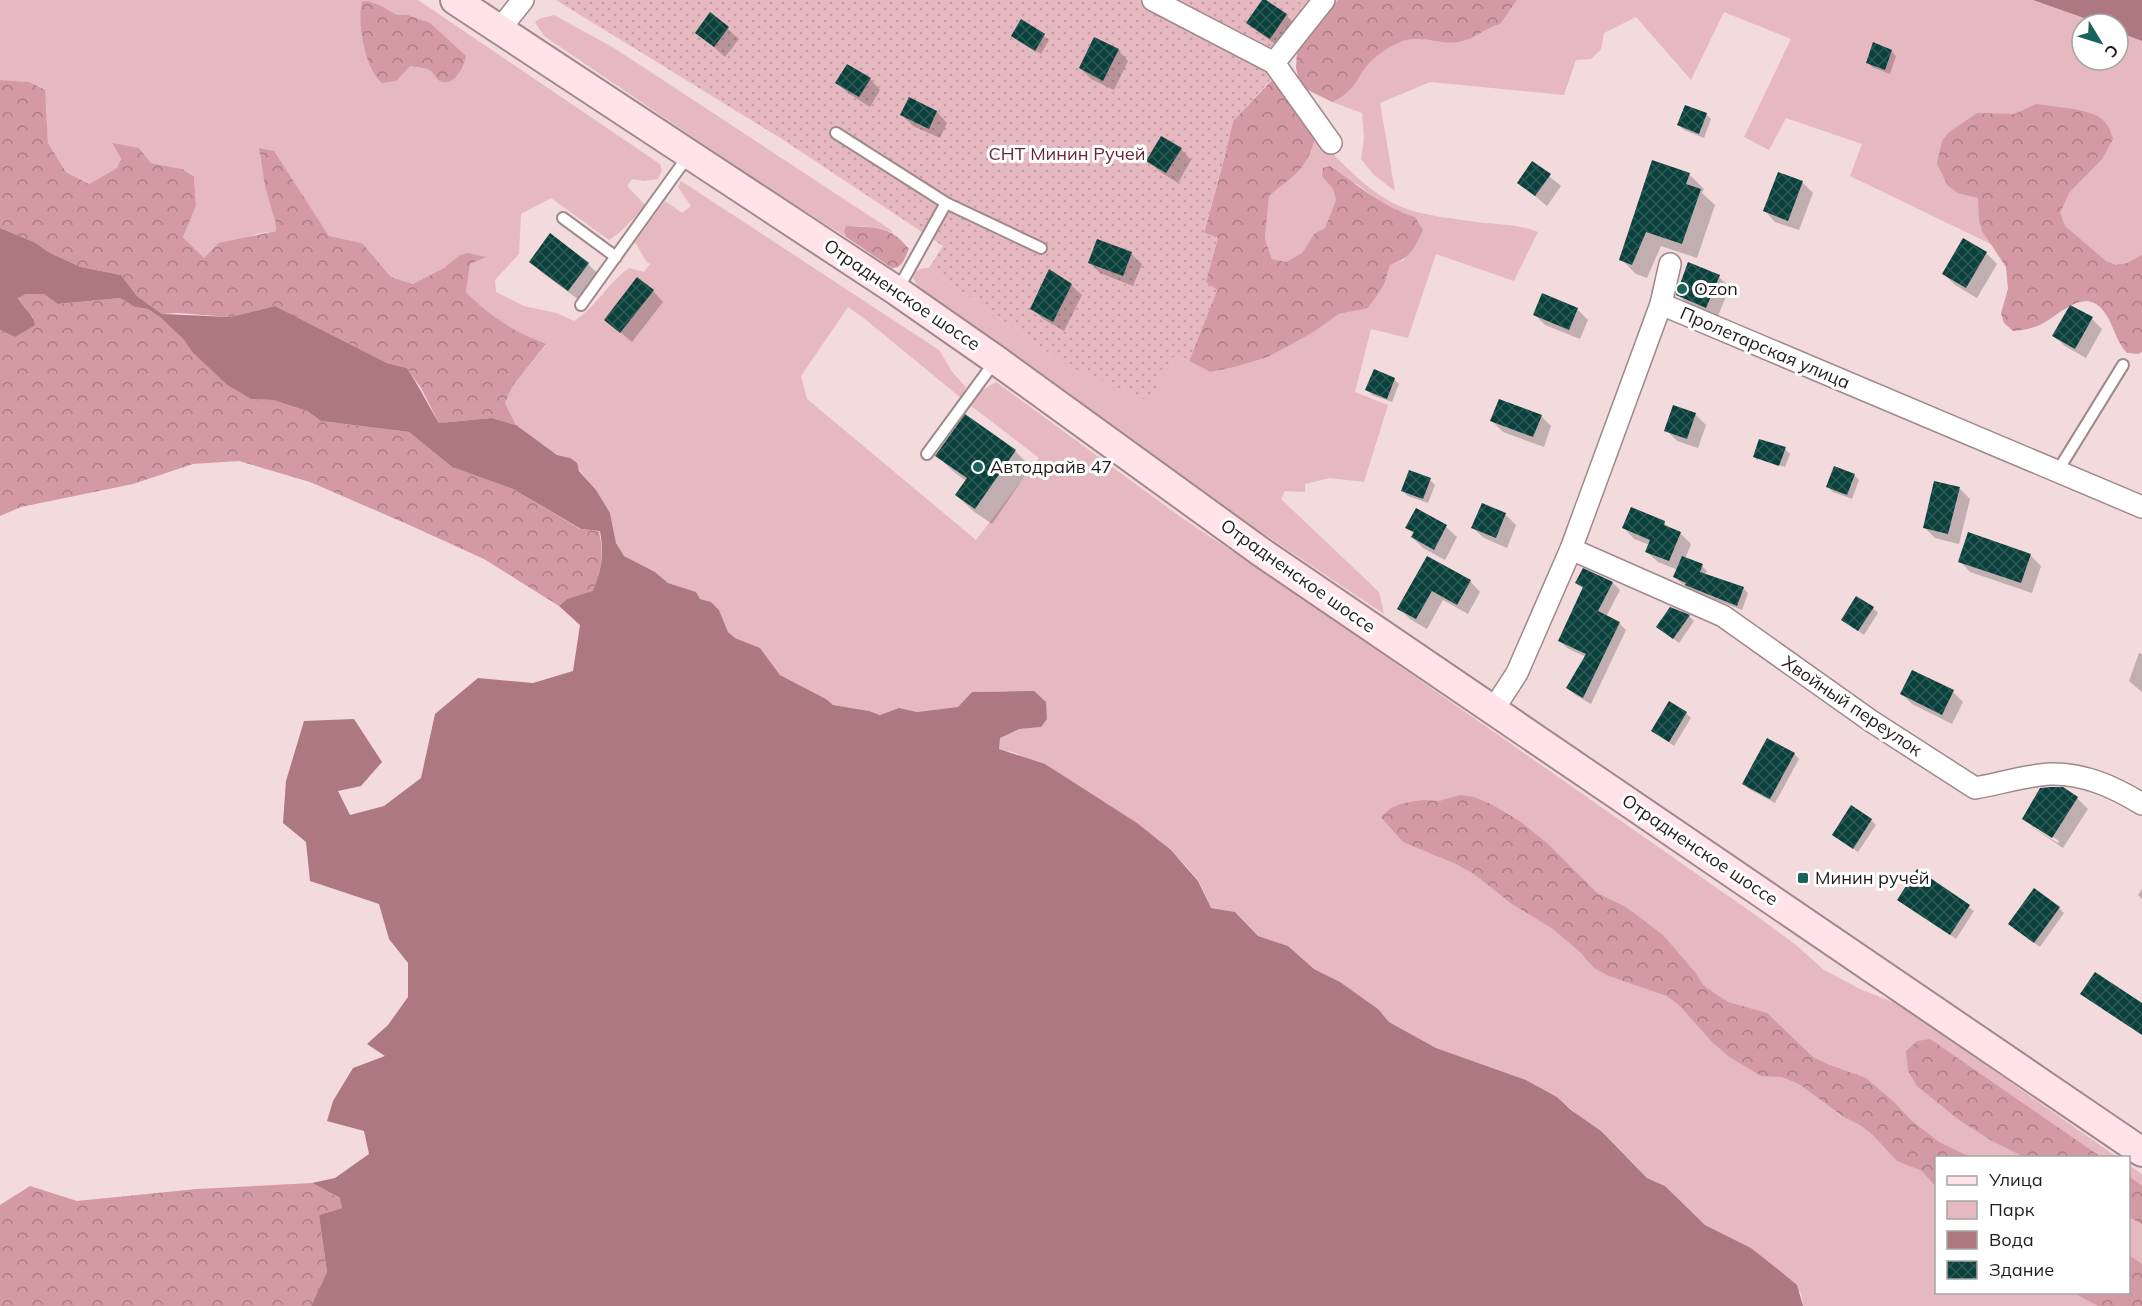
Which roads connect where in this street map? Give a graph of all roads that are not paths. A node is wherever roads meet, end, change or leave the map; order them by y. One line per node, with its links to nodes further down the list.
1 (455, 0): 5 (main road, Отрадненское шоссе)
2 (523, 0): 5 (street)
3 (1153, 0): 6 (street)
4 (1324, 0): 6 (street)
5 (499, 30): 9 (main road, Отрадненское шоссе)
6 (1274, 63): 8 (street)
7 (836, 133): 10 (lane)
8 (1331, 143)
9 (690, 153): 13 (lane); 15 (main road, Отрадненское шоссе)
10 (946, 203): 12 (lane); 15 (lane)
11 (563, 218): 13 (lane)
12 (1041, 248)
13 (616, 257): 17 (lane)
14 (1670, 264): 16 (street)
15 (897, 291): 18 (main road, Отрадненское шоссе)
16 (1661, 304): 21 (street, Пролетарская улица); 23 (street, Пролетарская улица)
17 (581, 305)
18 (996, 360): 20 (lane); 24 (main road, Отрадненское шоссе)
19 (2123, 365): 21 (lane)
20 (927, 454)
21 (2057, 472): 22 (street, Пролетарская улица)
22 (2142, 507)
23 (1571, 549): 24 (street, Пролетарская улица); 25 (street, Хвойный переулок)
24 (1493, 710): 26 (main road, Отрадненское шоссе)
25 (2142, 804)
26 (2142, 1152)

